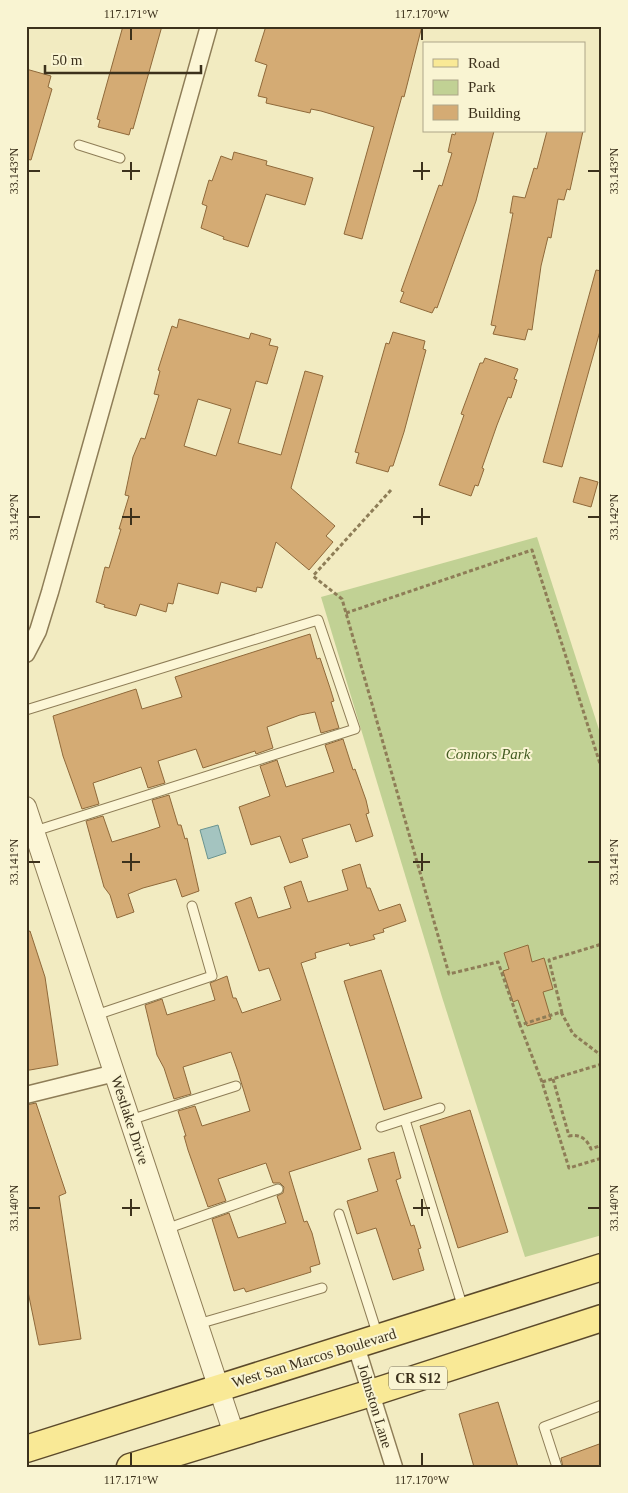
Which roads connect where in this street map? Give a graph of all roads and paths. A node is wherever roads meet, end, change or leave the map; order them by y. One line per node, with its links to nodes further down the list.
1 (209, 26): 6 (street)
2 (79, 145): 3 (lane)
3 (120, 158)
4 (391, 490): 5 (path)
5 (346, 613): 8 (path); 15 (path)
6 (26, 654)
7 (26, 710): 10 (lane)
8 (602, 770)
9 (26, 807): 10 (street, Westlake Drive)
10 (35, 831): 14 (street, Westlake Drive)
11 (192, 906): 14 (lane)
12 (602, 944): 13 (path)
13 (562, 1014): 15 (path); 16 (path)
14 (96, 1015): 18 (street, Westlake Drive)
15 (520, 1025): 20 (path)
16 (602, 1056)
17 (602, 1064): 19 (path)
18 (115, 1073): 22 (street); 24 (street, Westlake Drive)
19 (553, 1079): 20 (path); 27 (path)
20 (542, 1082): 28 (path)
21 (236, 1086): 24 (lane)
22 (26, 1095)
23 (440, 1108): 25 (lane)
24 (130, 1120): 31 (street, Westlake Drive)
25 (404, 1120): 26 (lane); 34 (lane)
26 (381, 1127)
27 (602, 1145)
28 (602, 1158)
29 (278, 1189): 31 (lane)
30 (339, 1214): 37 (lane)
31 (166, 1229): 36 (street, Westlake Drive)
32 (602, 1266): 34 (main road, West San Marcos Boulevard)
33 (322, 1288): 36 (lane)
34 (464, 1311): 37 (main road, West San Marcos Boulevard)
35 (602, 1318): 39 (main road, CR S12)
36 (197, 1324): 38 (street, Westlake Drive)
37 (367, 1342): 38 (main road, West San Marcos Boulevard); 39 (street, Johnston Lane)
38 (218, 1388): 41 (street, Westlake Drive); 42 (main road, West San Marcos Boulevard)
39 (371, 1393): 41 (main road, CR S12); 44 (street, Johnston Lane)
40 (602, 1405): 45 (lane)
41 (234, 1434): 43 (main road, CR S12)
42 (26, 1449)
43 (130, 1467)
44 (394, 1467)
45 (557, 1467)

